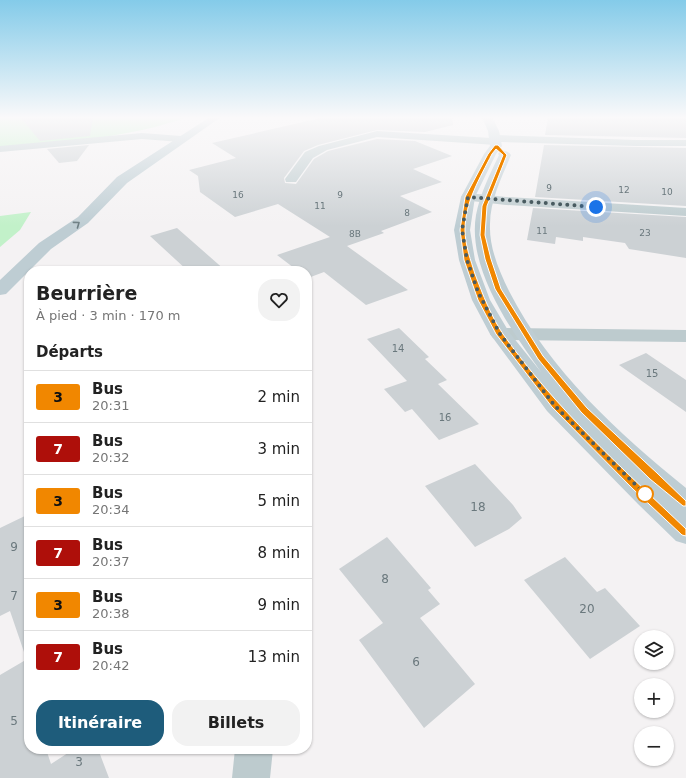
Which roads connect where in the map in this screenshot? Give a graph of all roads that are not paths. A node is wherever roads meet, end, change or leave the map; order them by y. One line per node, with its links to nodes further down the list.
1 (144, 153): 6 (street)
2 (156, 153): 10 (street, one-way to 2)
3 (312, 153): 5 (street)
4 (504, 153): 7 (street)
5 (291, 179)
6 (99, 186)
7 (477, 198): 9 (street); 14 (street); 15 (street)
8 (73, 211): 10 (street)
9 (686, 212)
10 (45, 246): 11 (street)
11 (25, 266)
12 (24, 267): 13 (street)
13 (0, 290)
14 (500, 334): 15 (street); 18 (street)
15 (525, 335): 16 (street); 17 (street)
16 (686, 336)
17 (686, 504)
18 (686, 532)
19 (253, 754): 20 (street)
20 (251, 778)

